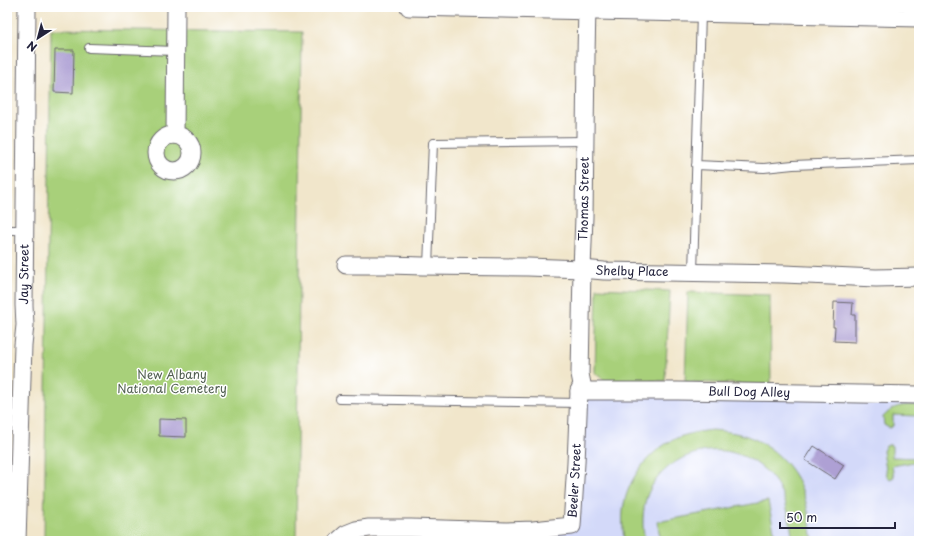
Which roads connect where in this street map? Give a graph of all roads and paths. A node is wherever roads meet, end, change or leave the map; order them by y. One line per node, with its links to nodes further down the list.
1 (27, 7): 14 (street, Jay Street)
2 (176, 7): 8 (street)
3 (409, 7): 4 (street)
4 (587, 9): 5 (street); 10 (street, Thomas Street)
5 (701, 14): 6 (street); 12 (lane)
6 (919, 18)
7 (89, 48): 8 (lane)
8 (176, 51): 9 (street)
9 (175, 135)
10 (585, 142): 16 (lane); 17 (street, Thomas Street)
11 (919, 160): 12 (lane)
12 (696, 165): 18 (lane)
13 (7, 230): 14 (lane)
14 (25, 230): 23 (street, Jay Street)
15 (346, 265): 16 (street, Shelby Place)
16 (428, 266): 17 (street, Shelby Place)
17 (582, 269): 18 (street, Shelby Place); 21 (street, Thomas Street)
18 (693, 272): 19 (street, Shelby Place)
19 (919, 277)
20 (919, 395): 21 (street, Bull Dog Alley)
21 (579, 397): 22 (lane); 24 (street, Beeler Street)
22 (340, 398)
23 (17, 541)
24 (338, 541)

